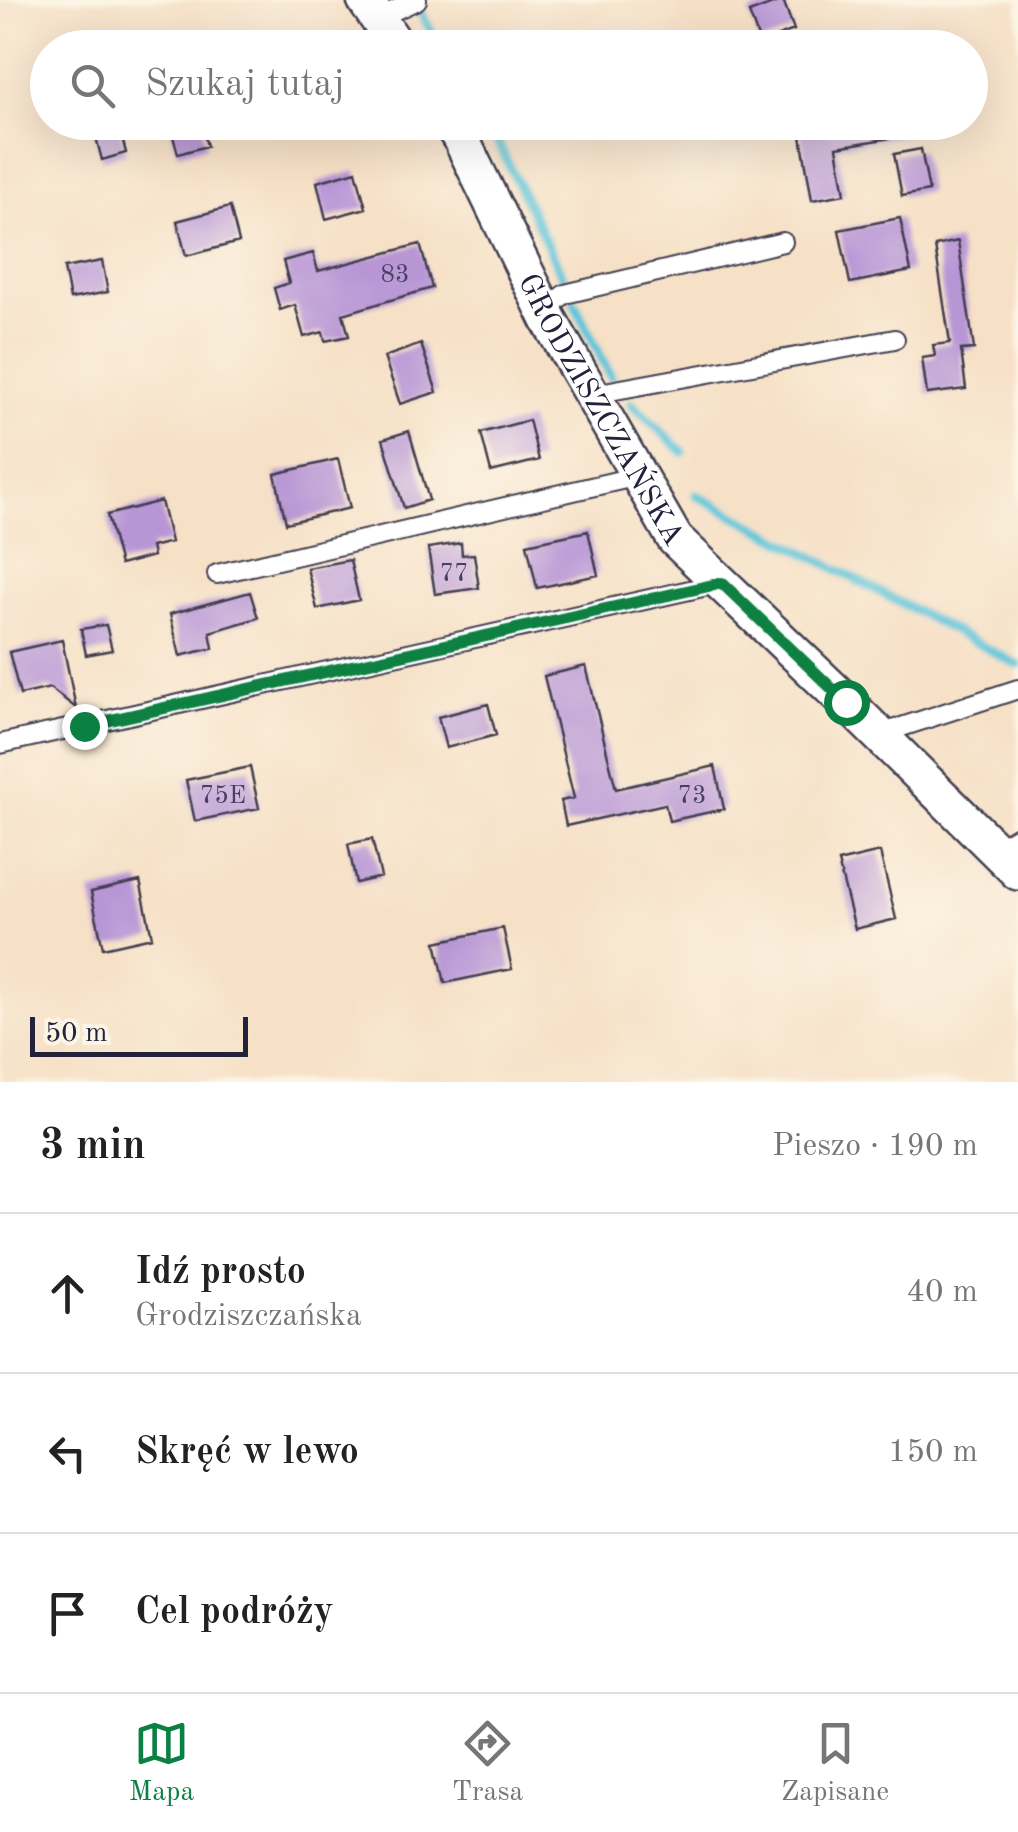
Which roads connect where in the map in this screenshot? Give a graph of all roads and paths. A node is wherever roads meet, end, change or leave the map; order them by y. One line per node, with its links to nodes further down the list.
1 (417, 0): 2 (lane)
2 (372, 9): 3 (street)
3 (386, 30)
4 (462, 140): 6 (street, GRODZISZCZAŃSKA)
5 (783, 242): 6 (lane)
6 (547, 316): 8 (street, GRODZISZCZAŃSKA)
7 (894, 339): 8 (lane)
8 (596, 402): 9 (street, GRODZISZCZAŃSKA)
9 (638, 476): 10 (lane); 11 (street, GRODZISZCZAŃSKA)
10 (217, 574)
11 (722, 583): 13 (street, GRODZISZCZAŃSKA); 14 (lane)
12 (1018, 689): 13 (lane)
13 (880, 734): 15 (street, GRODZISZCZAŃSKA)
14 (0, 744)
15 (1010, 852)

